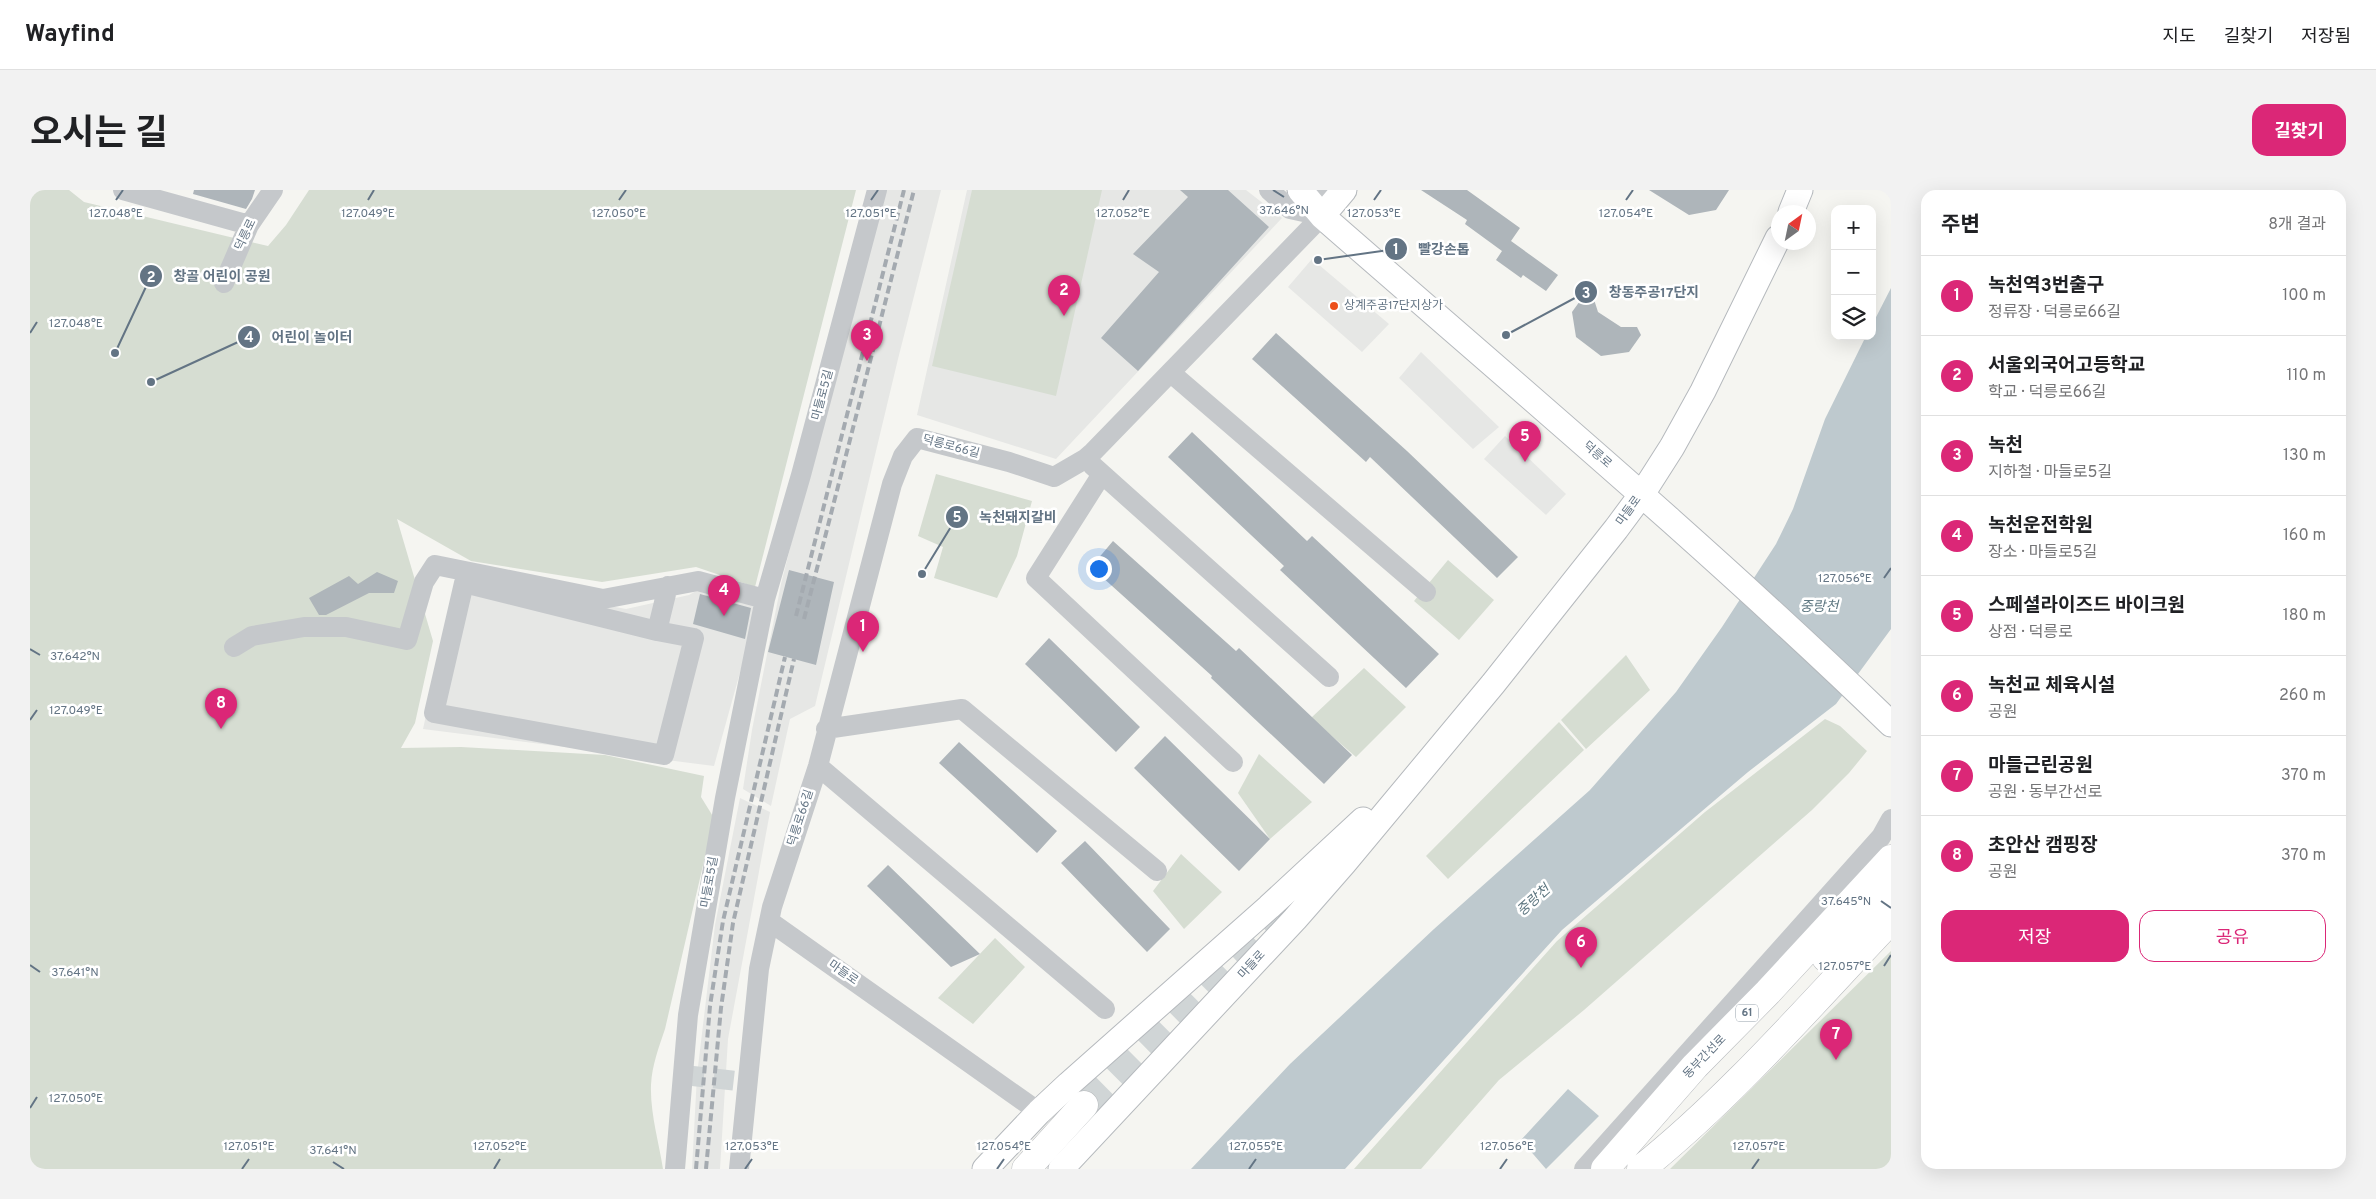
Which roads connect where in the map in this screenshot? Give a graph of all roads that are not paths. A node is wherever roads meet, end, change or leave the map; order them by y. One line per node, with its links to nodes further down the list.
1 (123, 190): 11 (street)
2 (273, 190): 11 (street, 덕릉로)
3 (877, 190): 20 (street, 마들로5길)
4 (1269, 190): 10 (street)
5 (1300, 190): 10 (main road, 덕릉로)
6 (1321, 190): 10 (street)
7 (1344, 190): 10 (main road)
8 (1800, 190): 9 (main road)
9 (1794, 205)
10 (1322, 216): 14 (street, 덕릉로66길); 17 (main road, 덕릉로)
11 (249, 226): 13 (street, 덕릉로)
12 (1772, 250): 17 (main road, 마들로)
13 (224, 283)
14 (1171, 373): 15 (street, 덕릉로66길); 19 (street)
15 (1085, 459): 16 (street); 25 (street, 덕릉로66길)
16 (1102, 474): 23 (street); 27 (street)
17 (1642, 494): 24 (main road, 덕릉로); 26 (main road, 마들로)
18 (668, 586): 20 (street); 21 (street); 22 (street)
19 (1426, 592)
20 (765, 599): 40 (street, 마들로5길)
21 (657, 631): 21 (street)
22 (234, 648)
23 (1329, 677)
24 (1891, 724)
25 (826, 729): 28 (street, 덕릉로66길); 31 (street)
26 (1435, 754): 36 (main road, 마들로); 37 (main road, 마들로)
27 (1233, 762)
28 (818, 766): 34 (street, 덕릉로66길); 35 (street)
29 (1889, 828): 45 (street)
30 (1891, 859): 46 (highway, 동부간선로 / 61)
31 (1157, 870)
32 (1891, 890): 47 (highway, 동부간선로 / 61)
33 (1891, 920): 48 (highway)
34 (769, 921): 39 (street, 마들로); 41 (street, 덕릉로66길)
35 (1105, 1009)
36 (1148, 1015): 37 (main road); 39 (main road, 마들로)
37 (1173, 1050): 44 (main road, 마들로)
38 (1084, 1105): 43 (highway)
39 (1039, 1112): 42 (main road, 마들로)
40 (675, 1169)
41 (739, 1169)
42 (985, 1169)
43 (1026, 1169)
44 (1060, 1169)
45 (1584, 1169)
46 (1605, 1169)
47 (1621, 1169)
48 (1641, 1169)

